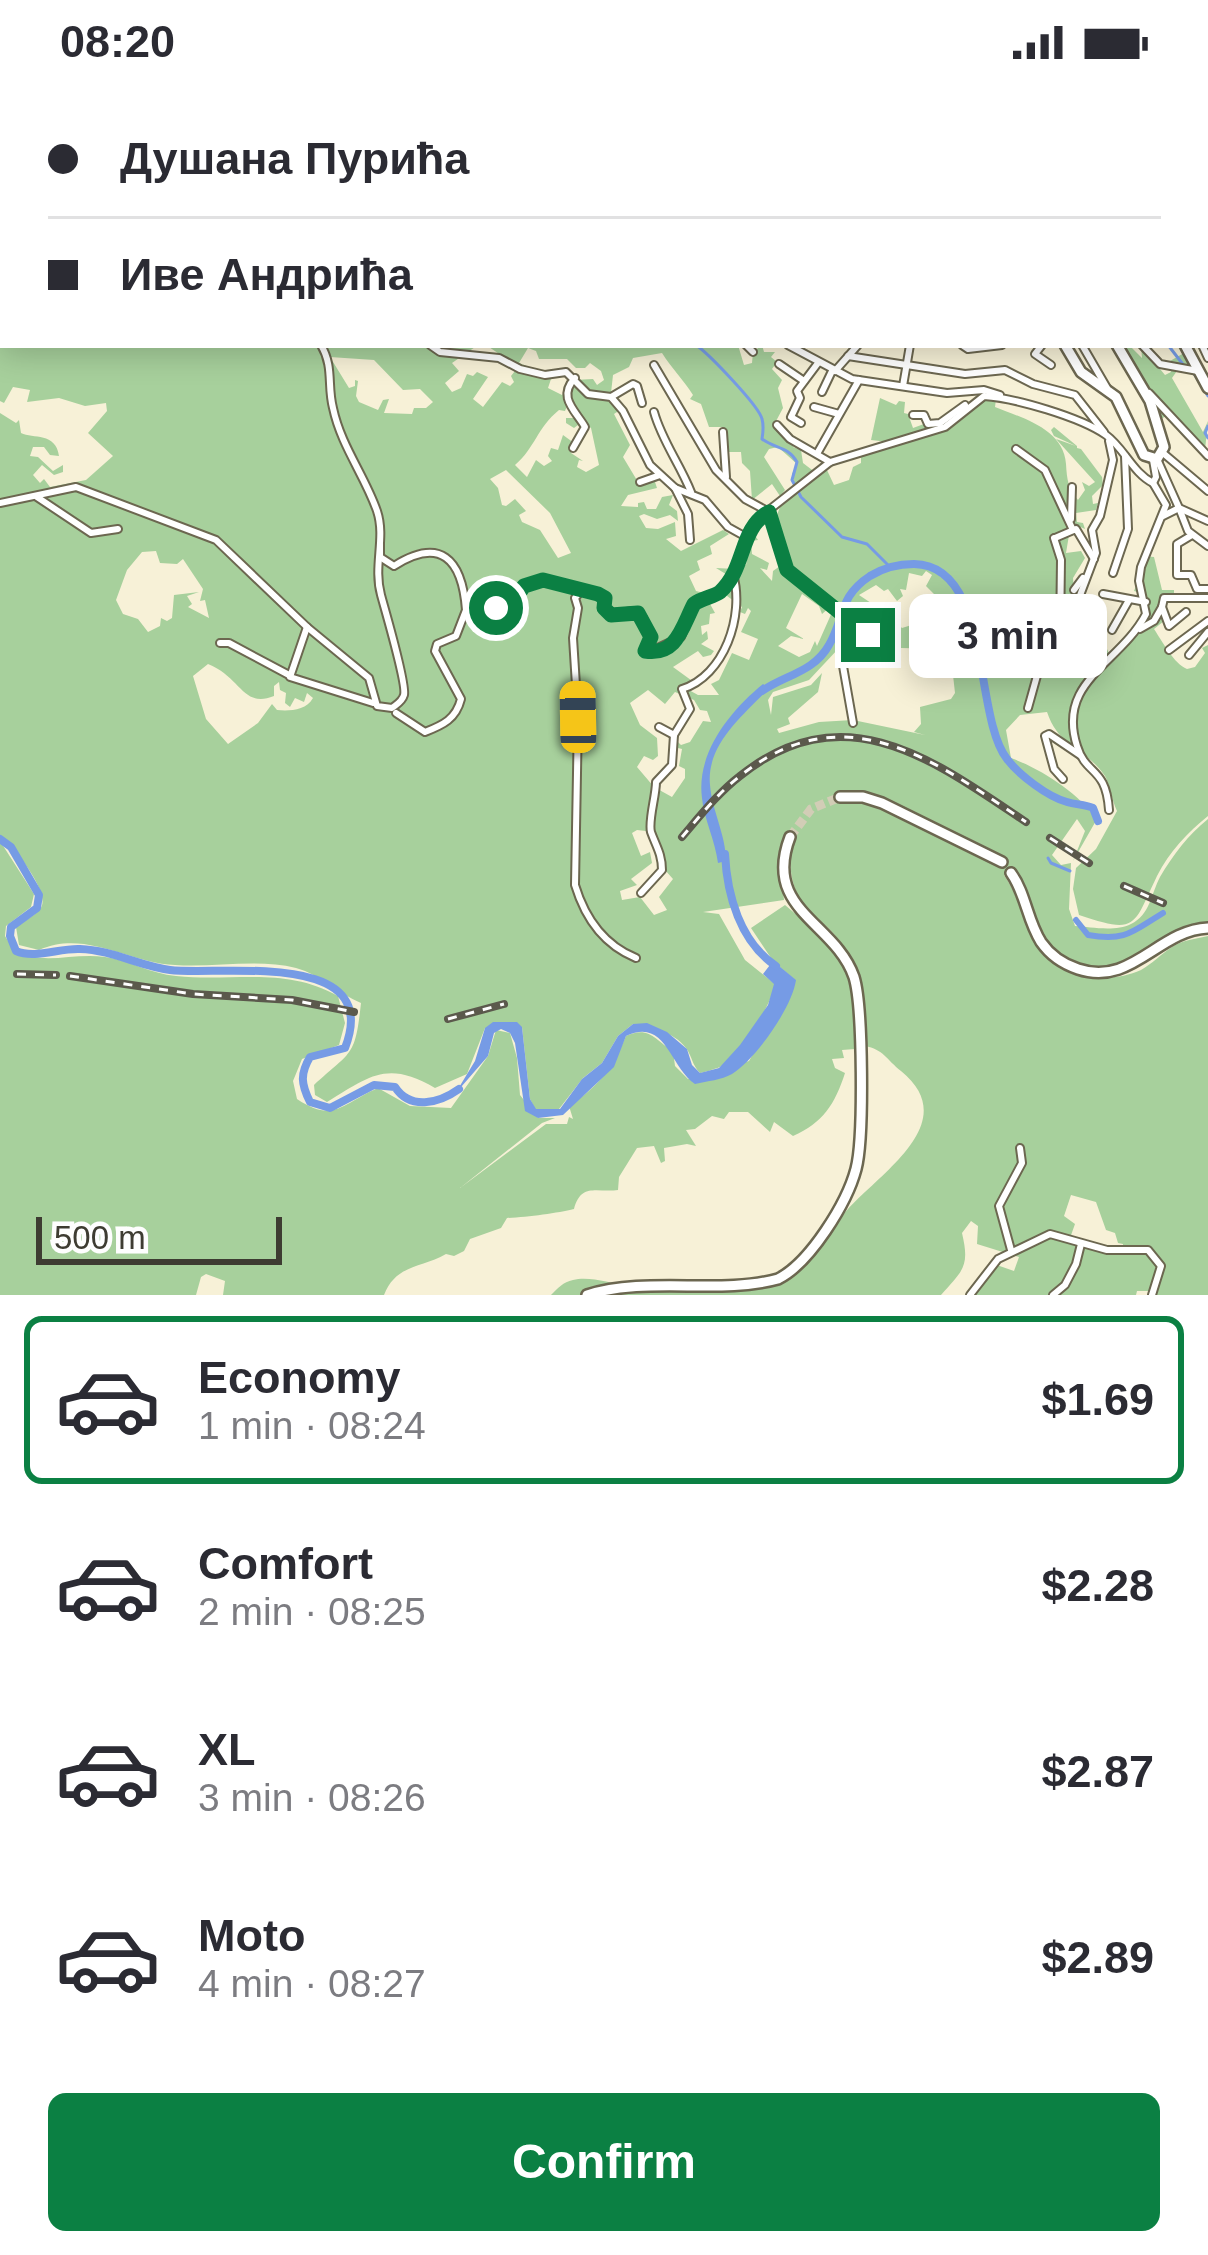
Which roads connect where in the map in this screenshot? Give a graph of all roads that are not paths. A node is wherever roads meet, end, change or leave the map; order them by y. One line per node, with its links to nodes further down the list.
1 (322, 348): 67 (street)
2 (434, 348): 20 (street)
3 (801, 348): 13 (street)
4 (854, 348): 12 (street)
5 (910, 348): 17 (street)
6 (1040, 348): 16 (street)
7 (1067, 348): 25 (main road)
8 (1084, 348): 25 (street)
9 (1120, 348): 23 (main road)
10 (1145, 348): 18 (street)
11 (1186, 348): 18 (main road)
12 (848, 356): 17 (street); 19 (street)
13 (818, 363): 19 (street); 22 (street)
14 (779, 364): 22 (street)
15 (654, 365): 49 (street)
16 (1051, 365)
17 (907, 366): 24 (street); 40 (street)
18 (1191, 369): 26 (main road)
19 (833, 371): 21 (street); 28 (street)
20 (575, 378): 29 (street); 41 (street)
21 (859, 380): 24 (street); 35 (street)
22 (803, 382): 27 (street); 37 (street)
23 (1138, 384): 45 (street); 46 (main road)
24 (903, 386): 30 (street)
25 (1107, 388): 46 (main road)
26 (1208, 388)
27 (809, 391)
28 (822, 392)
29 (611, 397): 32 (street); 48 (street)
30 (1008, 400): 31 (street); 40 (street)
31 (974, 402): 36 (street); 47 (street)
32 (642, 403)
33 (814, 407): 35 (street)
34 (654, 412): 55 (street)
35 (839, 414): 43 (street)
36 (913, 415)
37 (801, 423)
38 (777, 425): 43 (street)
39 (723, 432): 49 (street)
40 (1107, 436): 44 (street); 69 (street)
41 (573, 448)
42 (1016, 449): 62 (street)
43 (818, 452): 47 (street)
44 (1125, 456): 51 (street); 70 (street)
45 (1208, 456)
46 (1158, 457): 51 (street); 54 (street); 58 (street)
47 (830, 462): 59 (street)
48 (660, 475): 50 (street); 53 (street)
49 (725, 480): 59 (street)
50 (640, 482)
51 (1153, 484): 60 (street)
52 (1072, 487): 62 (street)
53 (675, 488): 55 (street); 66 (street)
54 (1208, 491)
55 (691, 492): 65 (street)
56 (37, 496): 57 (street); 63 (street); 83 (street)
57 (0, 503)
58 (1179, 508): 60 (street); 61 (street); 64 (street)
59 (769, 512): 65 (street); 95 (street)
60 (1163, 516): 78 (street)
61 (1208, 521)
62 (1072, 528): 69 (street); 93 (street)
63 (118, 529)
64 (1192, 535): 68 (street); 75 (street)
65 (746, 537): 71 (street)
66 (690, 540)
67 (380, 541): 80 (street); 92 (street)
68 (1208, 546)
69 (1094, 559): 72 (street)
70 (1113, 573)
71 (733, 574): 74 (street); 97 (street)
72 (1086, 576): 73 (street); 84 (street)
73 (1074, 590)
74 (580, 592): 80 (street); 107 (street)
75 (1208, 593): 79 (street)
76 (1103, 594): 77 (street)
77 (1129, 600): 78 (street); 85 (street)
78 (1146, 602): 86 (street)
79 (1162, 607): 81 (street); 86 (street)
80 (466, 610): 94 (street)
81 (1186, 612)
82 (1208, 621): 89 (street)
83 (307, 627): 91 (street); 92 (street)
84 (1091, 627)
85 (1112, 630)
86 (1137, 630): 98 (street)
87 (1208, 633): 90 (street)
88 (220, 643): 91 (street)
89 (1168, 650)
90 (1189, 655)
91 (290, 675): 92 (street)
92 (375, 704)
93 (1028, 708)
94 (396, 713)
95 (853, 723)
96 (659, 728): 97 (street)
97 (674, 735): 105 (street)
98 (1080, 755): 99 (street); 101 (street)
99 (1063, 779)
100 (840, 797): 103 (main road)
101 (1109, 810)
102 (790, 837): 111 (main road)
103 (1002, 862)
104 (1011, 873): 106 (main road)
105 (640, 893)
106 (1208, 928)
107 (637, 958)
108 (1020, 1148): 110 (street)
109 (1082, 1244): 110 (street); 113 (street); 114 (street)
110 (1011, 1250): 112 (street)
111 (587, 1295)
112 (970, 1295)
113 (1053, 1295)
114 (1152, 1295)

